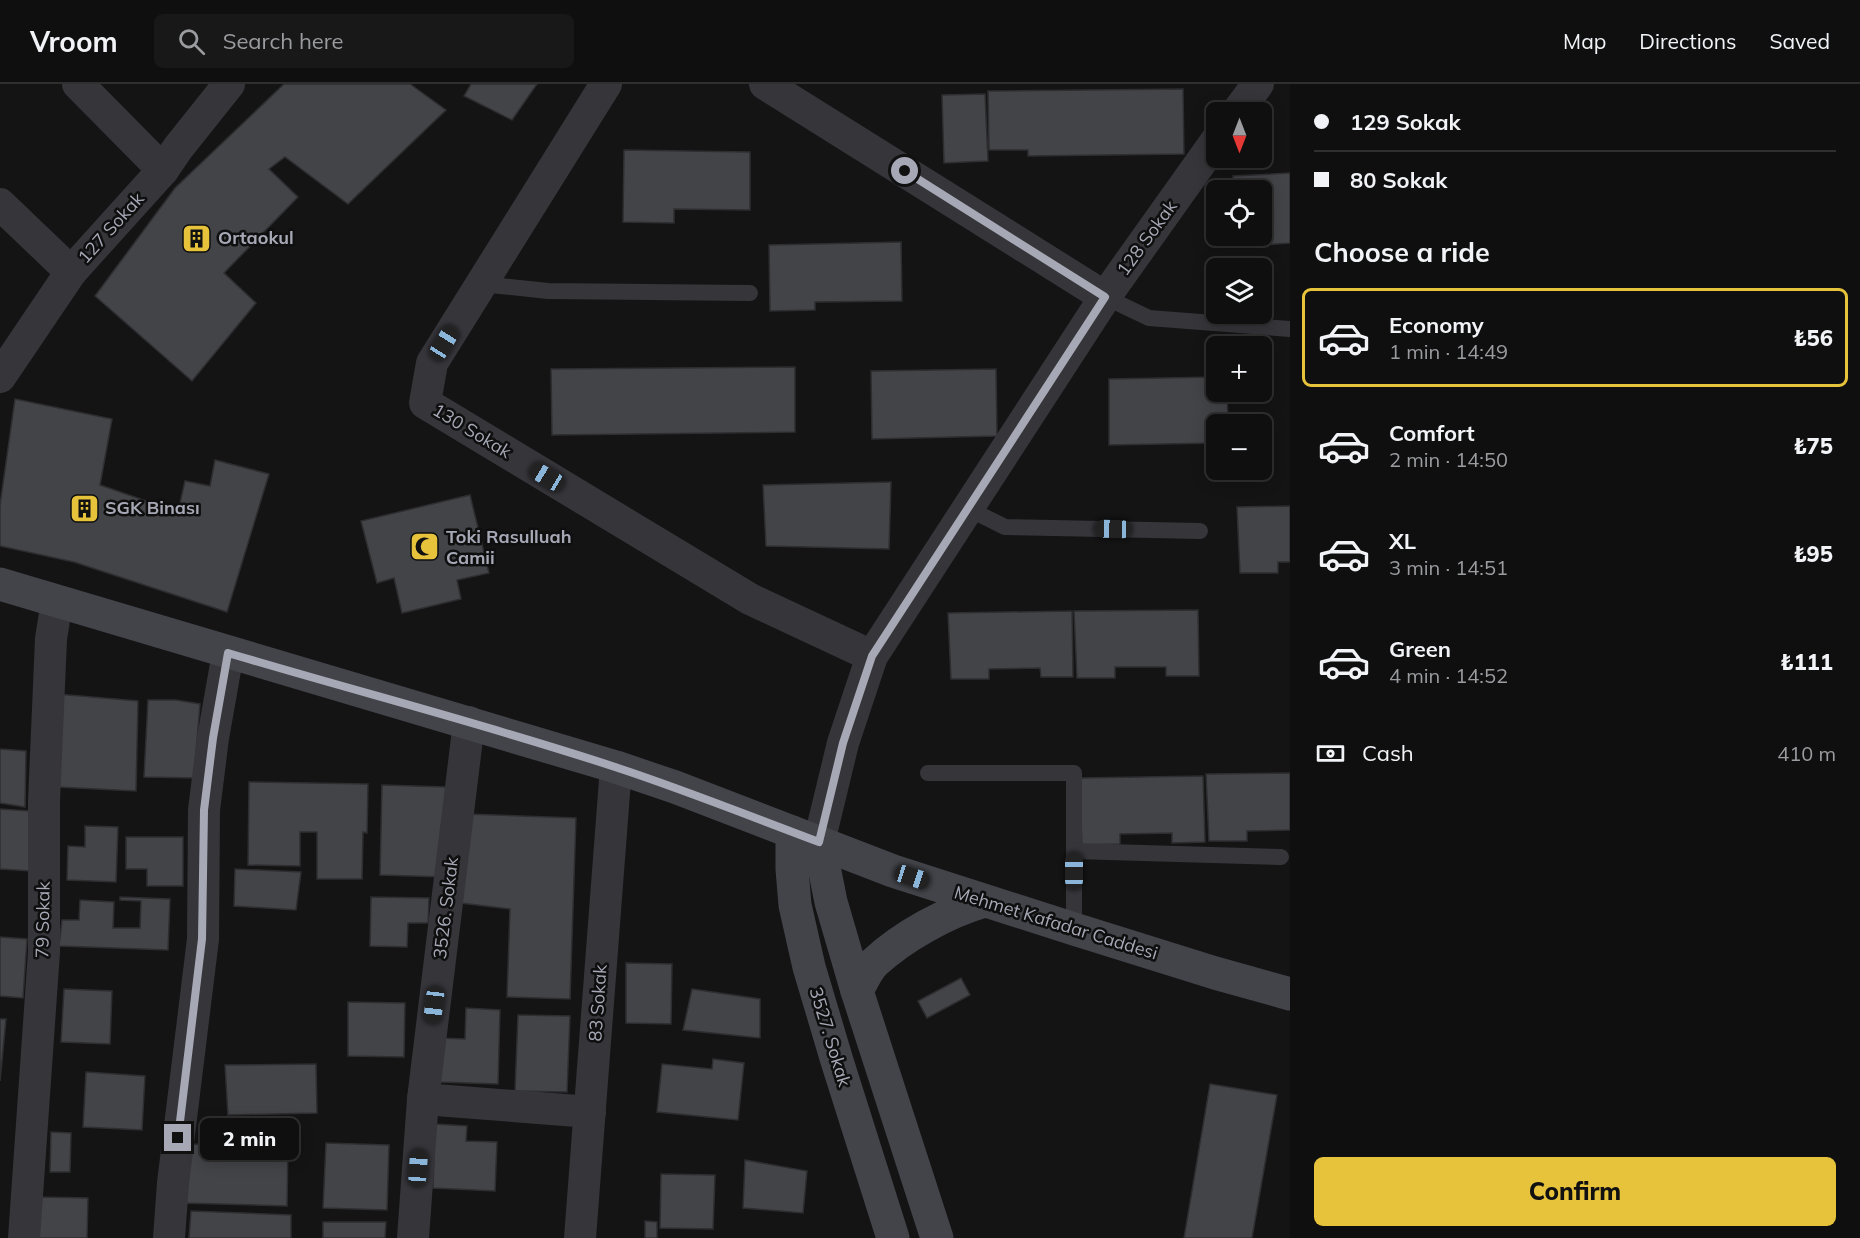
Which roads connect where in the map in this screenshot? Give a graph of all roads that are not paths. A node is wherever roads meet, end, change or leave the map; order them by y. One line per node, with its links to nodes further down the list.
1 (78, 84): 8 (street)
2 (229, 84): 8 (street, 127 Sokak)
3 (606, 84): 11 (street, 130 Sokak)
4 (765, 84): 13 (street)
5 (1258, 84): 6 (street)
6 (1244, 102)
7 (1206, 155): 13 (street, 128 Sokak)
8 (163, 170): 10 (street, 127 Sokak)
9 (0, 204): 10 (street)
10 (71, 272): 15 (street, 127 Sokak)
11 (481, 284): 12 (lane); 21 (street, 130 Sokak)
12 (750, 293)
13 (1105, 297): 14 (lane); 16 (street, 128 Sokak)
14 (1290, 328)
15 (0, 377)
16 (967, 508): 17 (lane); 21 (street, 128 Sokak)
17 (1200, 531)
18 (0, 584): 19 (main road, Mehmet Kafadar Caddesi)
19 (57, 601): 20 (main road, Mehmet Kafadar Caddesi); 34 (street, 79 Sokak)
20 (228, 653): 22 (main road, Mehmet Kafadar Caddesi); 35 (street)
21 (872, 656): 25 (street, 128 Sokak)
22 (469, 722): 23 (main road, Mehmet Kafadar Caddesi); 32 (street, 3526. Sokak)
23 (616, 767): 25 (main road, Mehmet Kafadar Caddesi); 33 (street, 83 Sokak)
24 (928, 773): 26 (lane)
25 (806, 837): 28 (main road, Mehmet Kafadar Caddesi); 30 (main road); 38 (main road, 3527. Sokak)
26 (1074, 851): 27 (lane); 29 (lane)
27 (1281, 857)
28 (985, 901): 29 (main road, Mehmet Kafadar Caddesi); 30 (main road)
29 (1074, 929): 31 (main road, Mehmet Kafadar Caddesi)
30 (856, 991): 39 (main road)
31 (1290, 994)
32 (423, 1099): 33 (street); 36 (street, 3526. Sokak)
33 (590, 1112): 37 (street, 83 Sokak)
34 (24, 1238)
35 (169, 1238)
36 (413, 1238)
37 (580, 1238)
38 (893, 1238)
39 (937, 1238)

